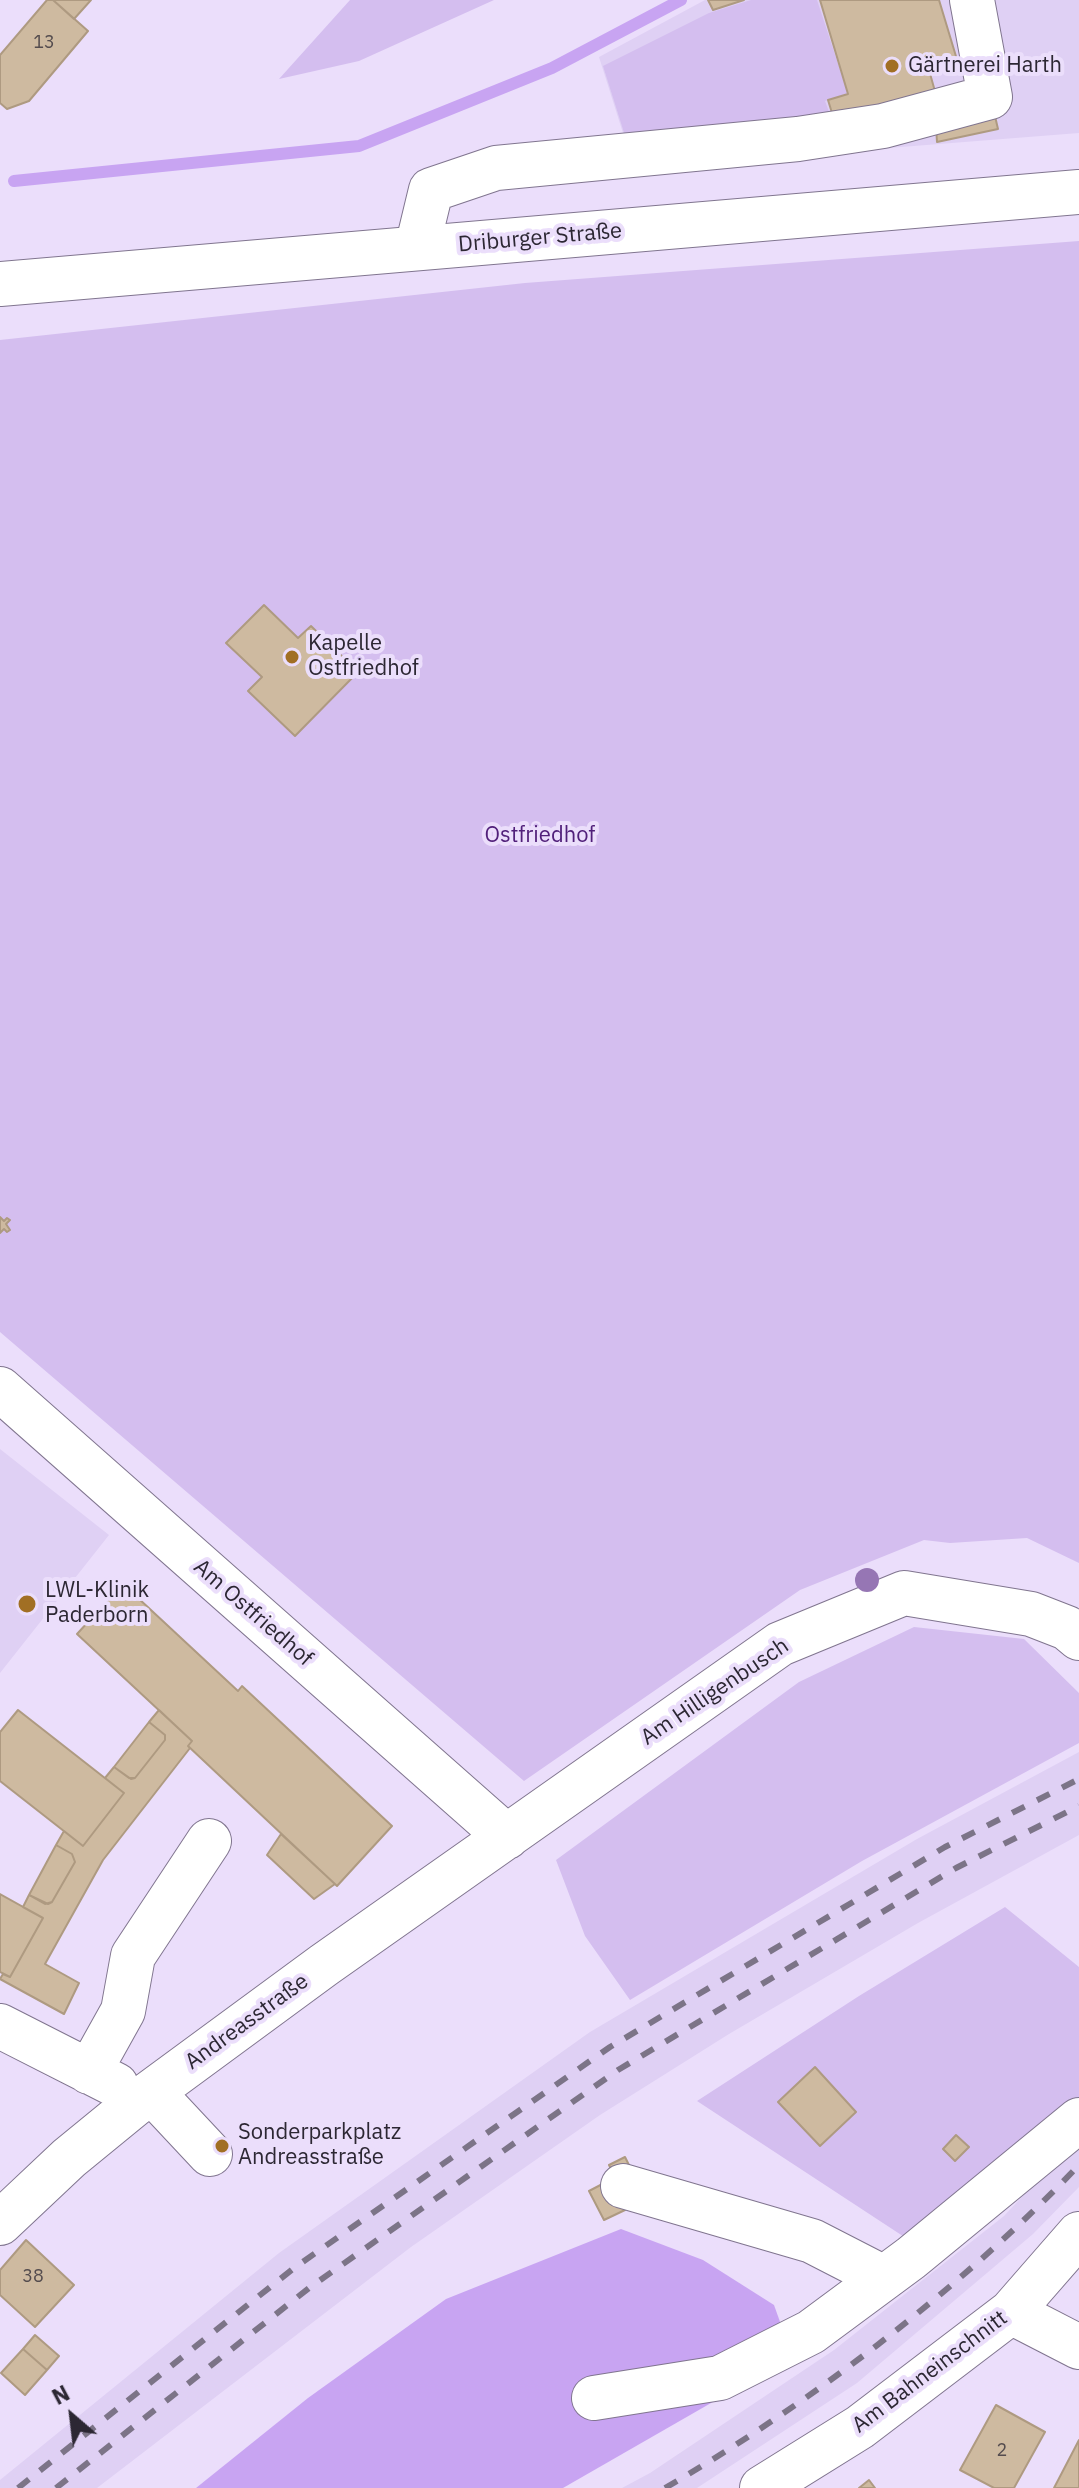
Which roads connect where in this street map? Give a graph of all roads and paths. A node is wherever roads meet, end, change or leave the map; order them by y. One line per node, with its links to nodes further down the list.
1 (972, 0): 3 (street)
2 (1079, 192): 3 (street, Driburger Straße)
3 (417, 248): 4 (street, Driburger Straße)
4 (0, 284)
5 (0, 1389): 7 (street, Am Ostfriedhof)
6 (1079, 1638): 7 (street, Am Hilligenbusch)
7 (507, 1837): 11 (street, Andreasstraße)
8 (209, 1841): 10 (street)
9 (0, 2026): 10 (street)
10 (89, 2072): 11 (street)
11 (143, 2098): 13 (street); 15 (street, Andreasstraße)
12 (1079, 2120): 17 (street)
13 (210, 2154)
14 (623, 2186): 17 (street)
15 (0, 2223)
16 (1079, 2234): 18 (street, Am Bahneinschnitt)
17 (884, 2278): 20 (street)
18 (1011, 2312): 19 (street); 21 (street, Am Bahneinschnitt)
19 (1079, 2347)
20 (594, 2398)
21 (762, 2488)

